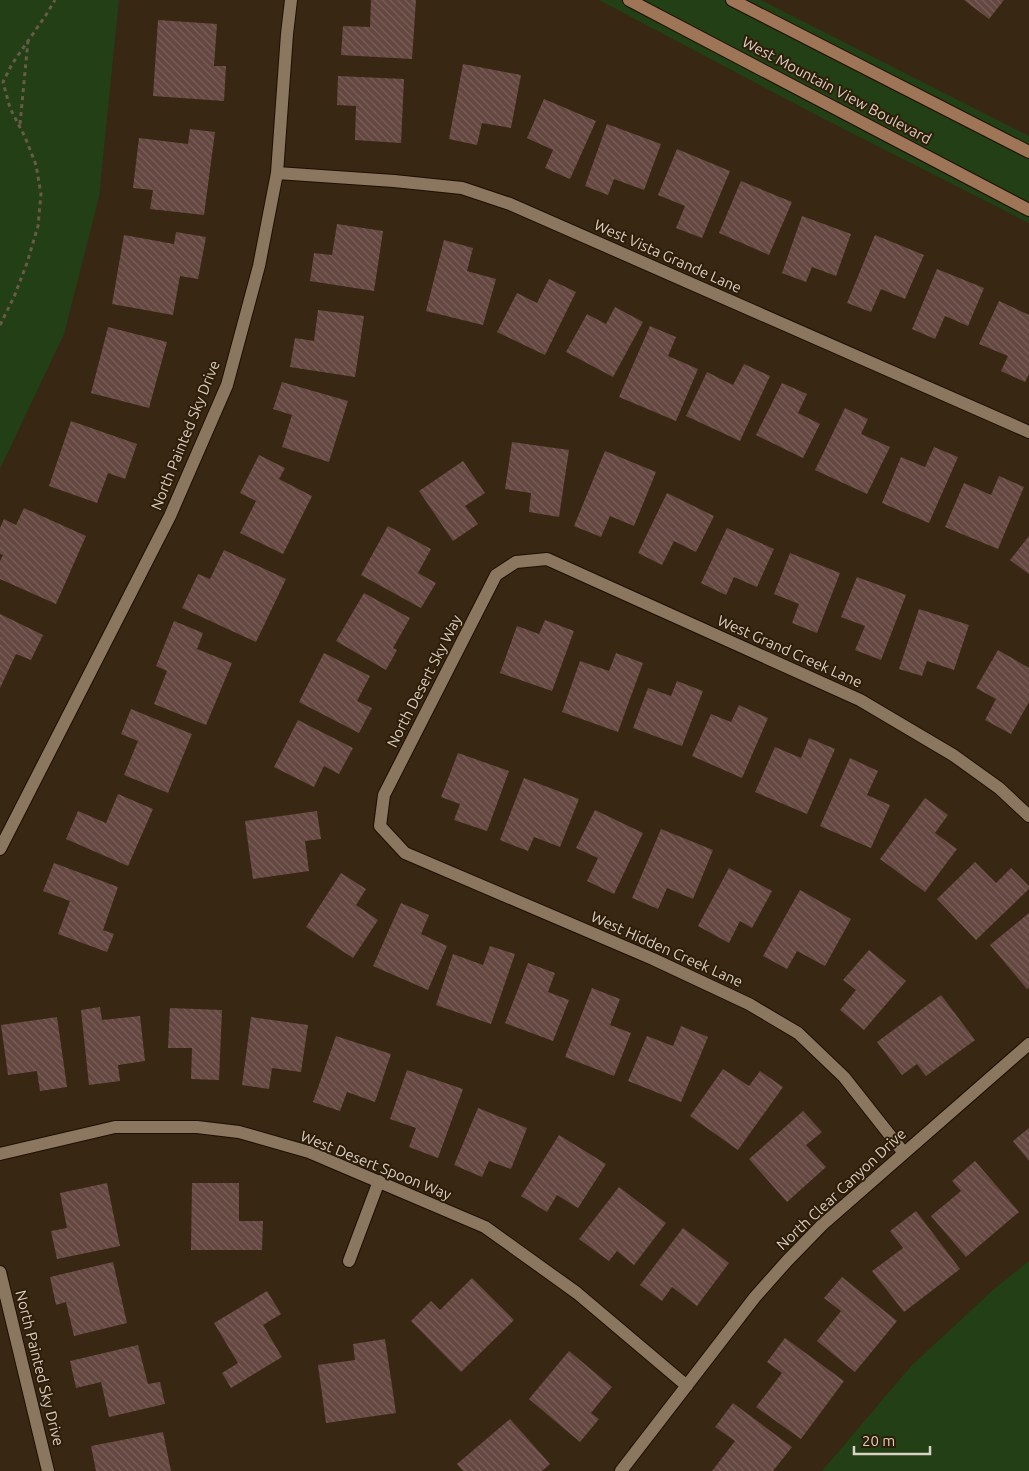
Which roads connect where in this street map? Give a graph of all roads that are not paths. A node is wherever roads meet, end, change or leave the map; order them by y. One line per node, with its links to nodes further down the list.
1 (291, 0): 5 (street, North Painted Sky Drive)
2 (629, 0): 6 (street, West Mountain View Boulevard)
3 (732, 0): 4 (street, West Mountain View Boulevard)
4 (1029, 152)
5 (277, 173): 7 (street, West Vista Grande Lane); 11 (street, North Painted Sky Drive)
6 (1029, 210)
7 (1029, 432)
8 (516, 562): 9 (street, West Grand Creek Lane); 10 (street, North Desert Sky Way)
9 (1029, 816)
10 (380, 826): 13 (street, West Hidden Creek Lane)
11 (0, 849)
12 (1029, 1044): 13 (street, North Clear Canyon Drive)
13 (904, 1153): 18 (street, North Clear Canyon Drive)
14 (0, 1154): 15 (street, West Desert Spoon Way)
15 (379, 1181): 16 (street); 18 (street, West Desert Spoon Way)
16 (349, 1261)
17 (0, 1272): 19 (street, North Painted Sky Drive)
18 (687, 1386): 20 (street, North Clear Canyon Drive)
19 (48, 1471)
20 (621, 1471)

